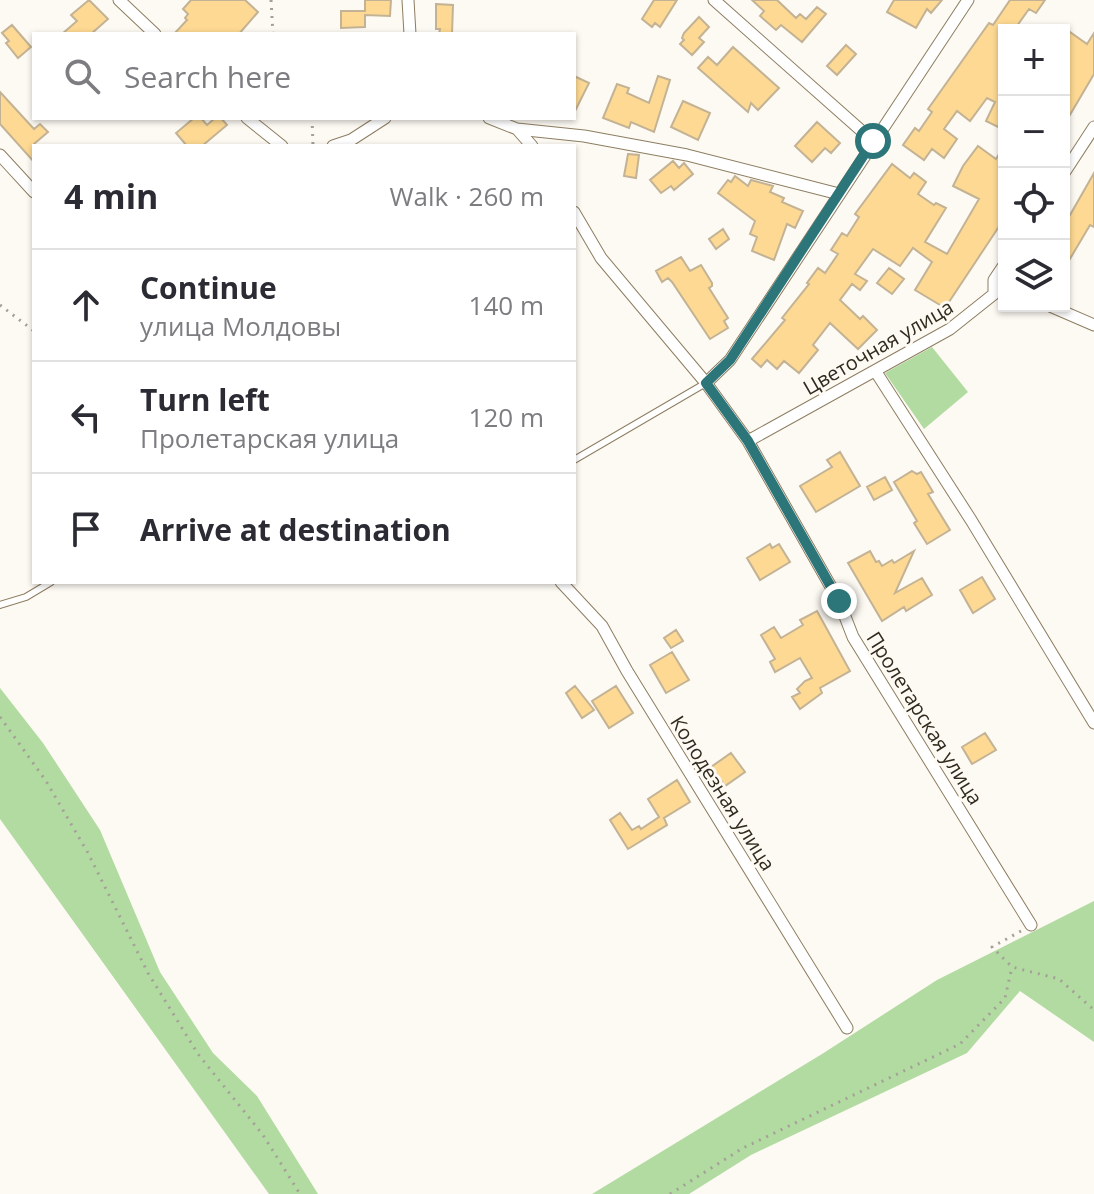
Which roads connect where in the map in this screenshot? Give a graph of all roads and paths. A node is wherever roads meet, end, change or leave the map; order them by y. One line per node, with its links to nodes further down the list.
1 (119, 0): 6 (street)
2 (271, 0): 7 (path)
3 (408, 0): 8 (street)
4 (714, 0): 15 (street)
5 (968, 0): 15 (street)
6 (153, 32)
7 (273, 32)
8 (410, 32)
9 (250, 120): 16 (street)
10 (312, 120): 17 (path)
11 (382, 120): 18 (street)
12 (494, 120): 14 (street)
13 (1094, 127): 21 (street)
14 (517, 129): 19 (street); 23 (street)
15 (873, 141): 23 (street)
16 (280, 144)
17 (313, 144)
18 (339, 144)
19 (530, 144)
20 (0, 155): 22 (street)
21 (1067, 168)
22 (32, 190)
23 (839, 194): 31 (street)
24 (576, 215): 31 (street, Пролетарская улица)
25 (998, 295): 30 (street, Цветочная улица)
26 (0, 305): 29 (path)
27 (1064, 312): 28 (street)
28 (1094, 325)
29 (32, 329)
30 (876, 372): 32 (street, Цветочная улица); 38 (street)
31 (706, 383): 32 (street, Пролетарская улица); 33 (lane)
32 (748, 441): 39 (street, Пролетарская улица)
33 (576, 459)
34 (48, 584): 36 (lane)
35 (563, 584): 42 (street, Колодезная улица)
36 (0, 605)
37 (0, 717): 43 (path)
38 (1094, 723)
39 (1031, 925): 40 (path)
40 (1012, 967): 41 (path); 44 (path)
41 (1094, 1010)
42 (847, 1028)
43 (300, 1194)
44 (670, 1194)

